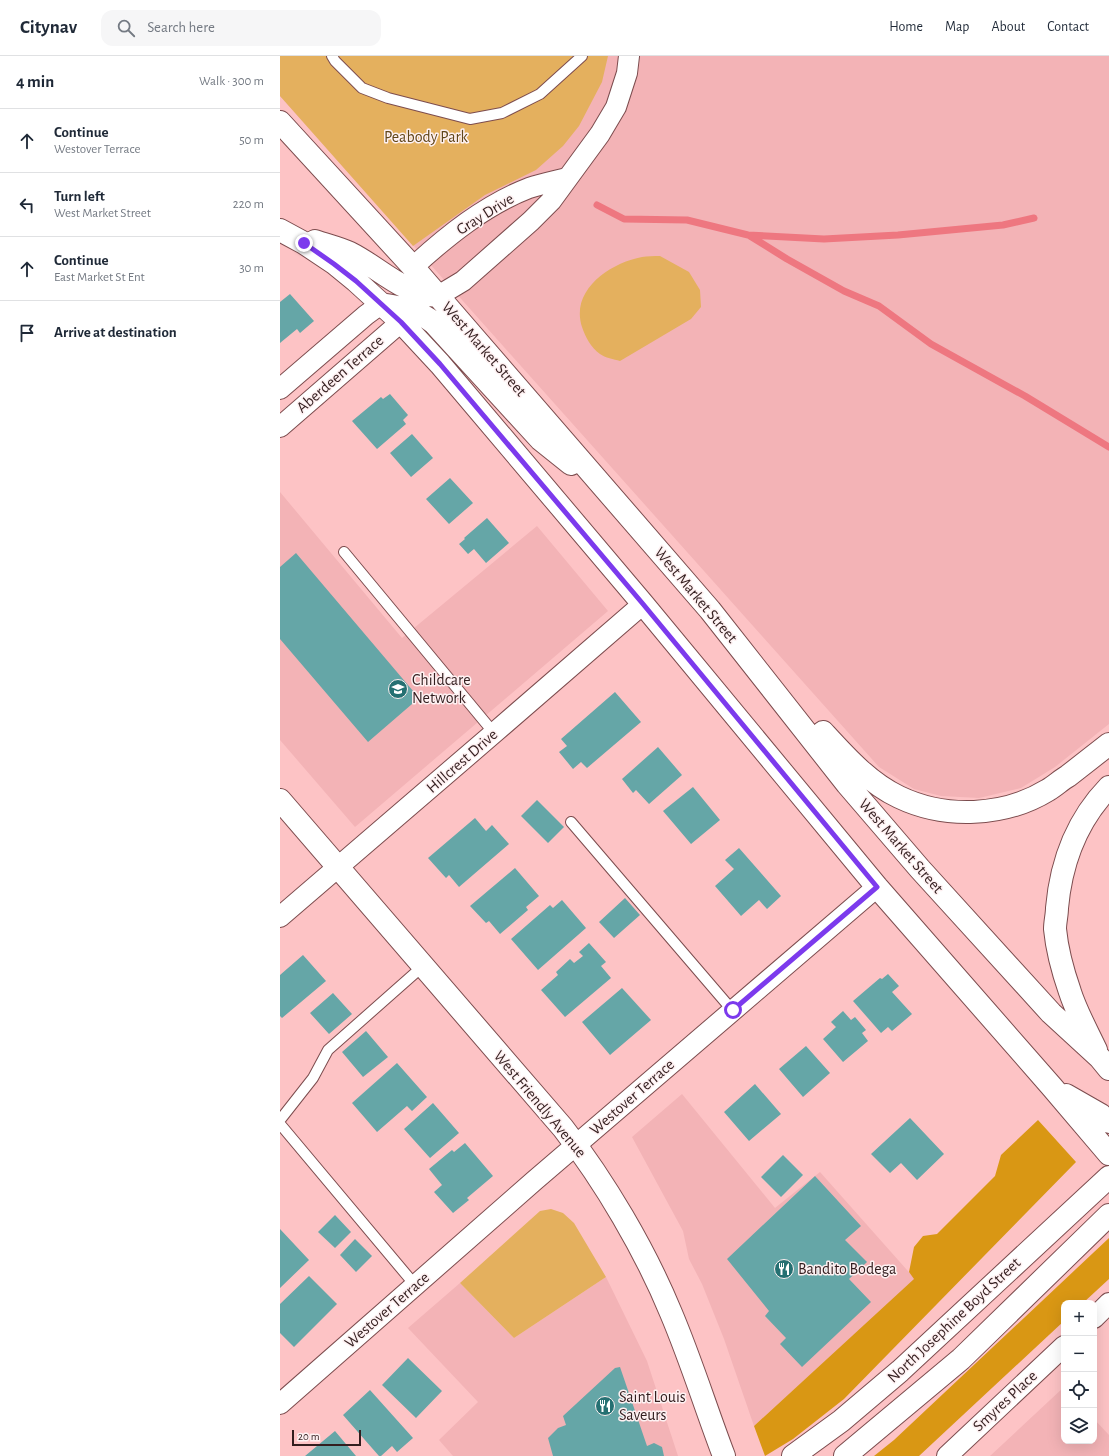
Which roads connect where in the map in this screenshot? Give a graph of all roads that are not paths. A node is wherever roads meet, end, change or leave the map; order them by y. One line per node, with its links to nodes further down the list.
1 (332, 56): 2 (lane)
2 (582, 56)
3 (629, 56): 5 (street, Gray Drive)
4 (280, 122): 7 (main road, West Market Street)
5 (567, 178): 7 (street, Gray Drive); 8 (street, Gray Drive)
6 (280, 229): 8 (main road); 9 (main road)
7 (413, 268): 8 (main road, West Market Street)
8 (438, 296): 13 (main road, West Market Street)
9 (380, 304): 10 (main road); 11 (street, Aberdeen Terrace); 13 (main road)
10 (401, 322): 12 (street, Aberdeen Terrace); 15 (main road)
11 (280, 389)
12 (280, 426)
13 (618, 503): 16 (main road, West Market Street)
14 (344, 552): 17 (lane)
15 (643, 604): 17 (street, Hillcrest Drive); 23 (main road)
16 (710, 610): 18 (main road); 27 (main road, West Market Street)
17 (494, 733): 22 (street, Hillcrest Drive)
18 (1109, 744)
19 (1109, 787): 27 (main road)
20 (280, 800): 22 (main road, West Friendly Avenue)
21 (571, 822): 26 (lane)
22 (338, 867): 24 (street, Hillcrest Drive); 25 (main road, West Friendly Avenue)
23 (877, 887): 26 (street, Westover Terrace); 29 (main road)
24 (280, 917)
25 (423, 966): 28 (lane); 31 (main road, West Friendly Avenue)
26 (733, 1010): 31 (street, Westover Terrace)
27 (1104, 1063)
28 (280, 1120)
29 (1098, 1121): 32 (main road)
30 (280, 1124): 35 (lane)
31 (576, 1145): 35 (street, Westover Terrace); 38 (main road, West Friendly Avenue)
32 (1109, 1154)
33 (1109, 1177): 39 (main road, North Josephine Boyd Street)
34 (1109, 1215): 40 (main road, North Josephine Boyd Street)
35 (415, 1285): 37 (street, Westover Terrace)
36 (1061, 1349): 41 (street, Smyres Place)
37 (280, 1404)
38 (724, 1456)
39 (793, 1456)
40 (845, 1456)
41 (947, 1456)

